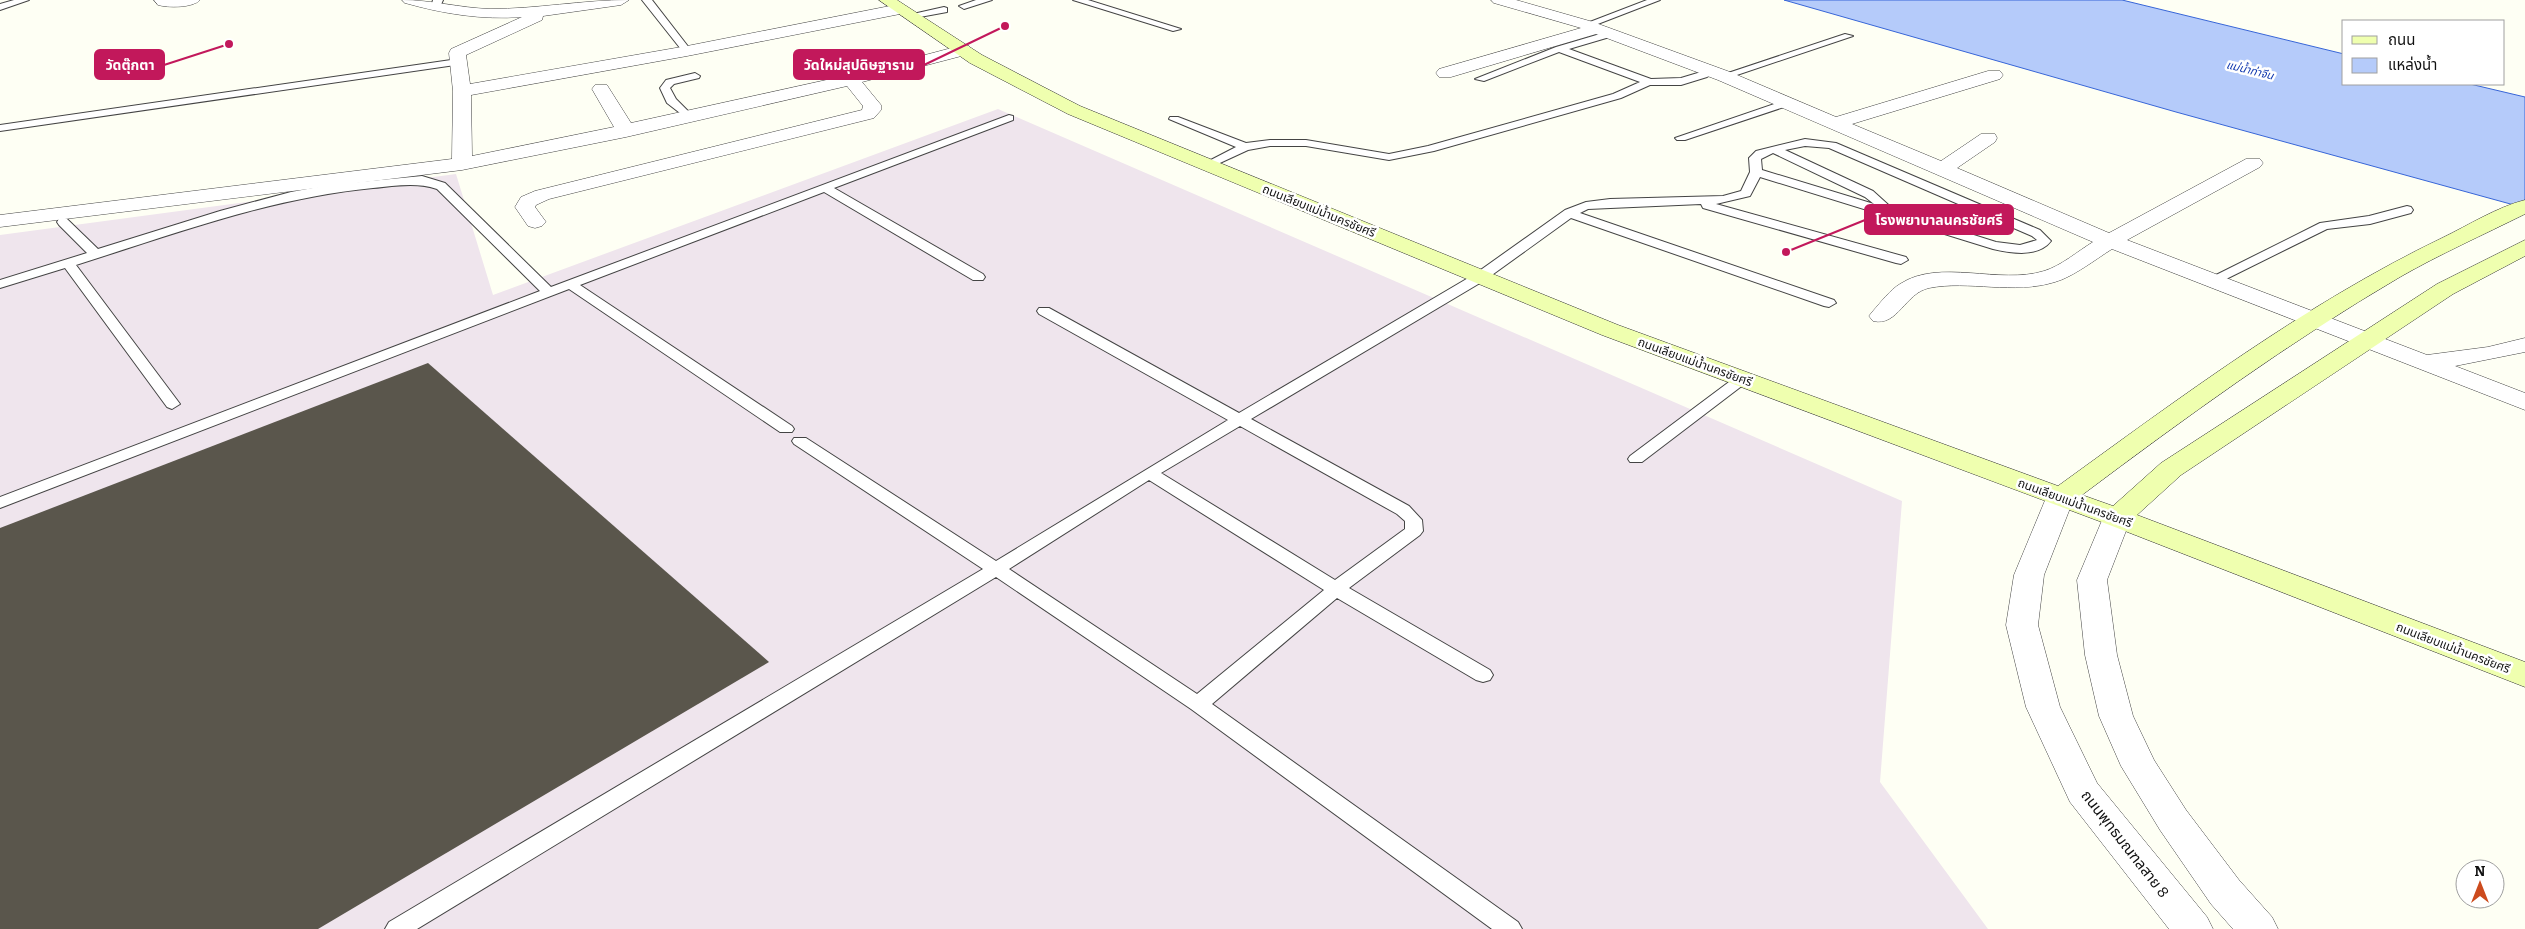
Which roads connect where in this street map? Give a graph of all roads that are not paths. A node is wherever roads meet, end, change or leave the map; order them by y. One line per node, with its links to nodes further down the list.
1 (24, 0): 13 (lane)
2 (162, 0): 3 (street)
3 (192, 0)
4 (410, 0): 11 (street)
5 (615, 0): 15 (street)
6 (647, 0): 22 (lane)
7 (987, 0): 12 (lane)
8 (1078, 0): 17 (lane)
9 (1499, 0): 18 (street)
10 (1654, 0): 18 (lane)
11 (437, 4): 15 (street)
12 (964, 6)
13 (0, 7)
14 (899, 8): 16 (lane); 21 (main road, ถนนเลียบแม่น้ำนครชัยศรี); 22 (street)
15 (545, 10): 23 (street)
16 (944, 10)
17 (1176, 29)
18 (1598, 29): 20 (lane); 24 (street); 25 (street)
19 (1848, 36): 25 (lane)
20 (1559, 49): 28 (lane); 30 (lane)
21 (963, 50): 29 (street); 46 (main road, ถนนเลียบแม่น้ำนครชัยศรี)
22 (687, 51): 32 (street)
23 (458, 62): 32 (street); 38 (lane)
24 (1445, 73)
25 (1718, 74): 30 (lane); 33 (street)
26 (1994, 75): 37 (street)
27 (695, 76): 34 (lane)
28 (1480, 79)
29 (851, 80): 34 (street); 57 (street)
30 (1649, 82): 42 (lane)
31 (601, 89): 39 (street)
32 (462, 91): 45 (street)
33 (1789, 102): 37 (street); 40 (lane)
34 (689, 116): 39 (street)
35 (1009, 118): 49 (lane)
36 (1174, 118): 42 (lane)
37 (1835, 123): 47 (street)
38 (0, 128)
39 (626, 131): 45 (street)
40 (1681, 138)
41 (1988, 138): 47 (street)
42 (1245, 148): 46 (lane)
43 (1773, 149): 48 (lane); 54 (lane); 54 (lane)
44 (2253, 163): 58 (street)
45 (462, 164): 55 (street)
46 (1209, 165): 64 (main road, ถนนเลียบแม่น้ำนครชัยศรี)
47 (1944, 168): 58 (street)
48 (1756, 172): 50 (lane); 54 (lane)
49 (824, 187): 63 (lane); 67 (lane)
50 (1690, 201): 53 (lane); 61 (lane)
51 (2525, 206): 72 (main road)
52 (2407, 210): 65 (lane)
53 (1569, 213): 64 (lane); 69 (lane)
54 (1892, 214)
55 (0, 221)
56 (64, 222): 60 (lane)
57 (535, 222)
58 (2110, 241): 65 (street); 71 (street)
59 (2525, 247): 73 (main road)
60 (96, 254): 62 (lane); 68 (lane)
61 (1901, 260)
62 (68, 263): 66 (lane); 78 (lane)
63 (978, 277)
64 (1480, 277): 76 (main road, ถนนเลียบแม่น้ำนครชัยศรี); 79 (lane)
65 (2211, 280): 72 (street)
66 (0, 284)
67 (570, 284): 68 (lane); 80 (lane)
68 (548, 292): 85 (lane)
69 (1829, 303)
70 (1044, 311): 79 (lane)
71 (1881, 316)
72 (2315, 321): 73 (street); 84 (main road)
73 (2365, 340): 75 (street); 86 (main road)
74 (2525, 345): 75 (street)
75 (2423, 363): 77 (street)
76 (1742, 380): 82 (lane); 84 (main road, ถนนเลียบแม่น้ำนครชัยศรี)
77 (2525, 402)
78 (172, 404)
79 (1240, 420): 83 (lane); 88 (lane)
80 (786, 429)
81 (800, 441): 87 (lane)
82 (1636, 459)
83 (1149, 472): 87 (lane); 88 (lane)
84 (2060, 498): 86 (main road, ถนนเลียบแม่น้ำนครชัยศรี); 94 (street, ถนนพุทธมณฑลสาย 8)
85 (0, 503)
86 (2116, 518): 89 (main road, ถนนเลียบแม่น้ำนครชัยศรี); 95 (street)
87 (996, 569): 91 (lane); 92 (lane)
88 (1336, 589): 90 (lane); 91 (lane)
89 (2525, 675)
90 (1482, 676)
91 (1198, 704): 93 (lane)
92 (396, 929)
93 (1510, 929)
94 (2194, 929)
95 (2258, 929)

